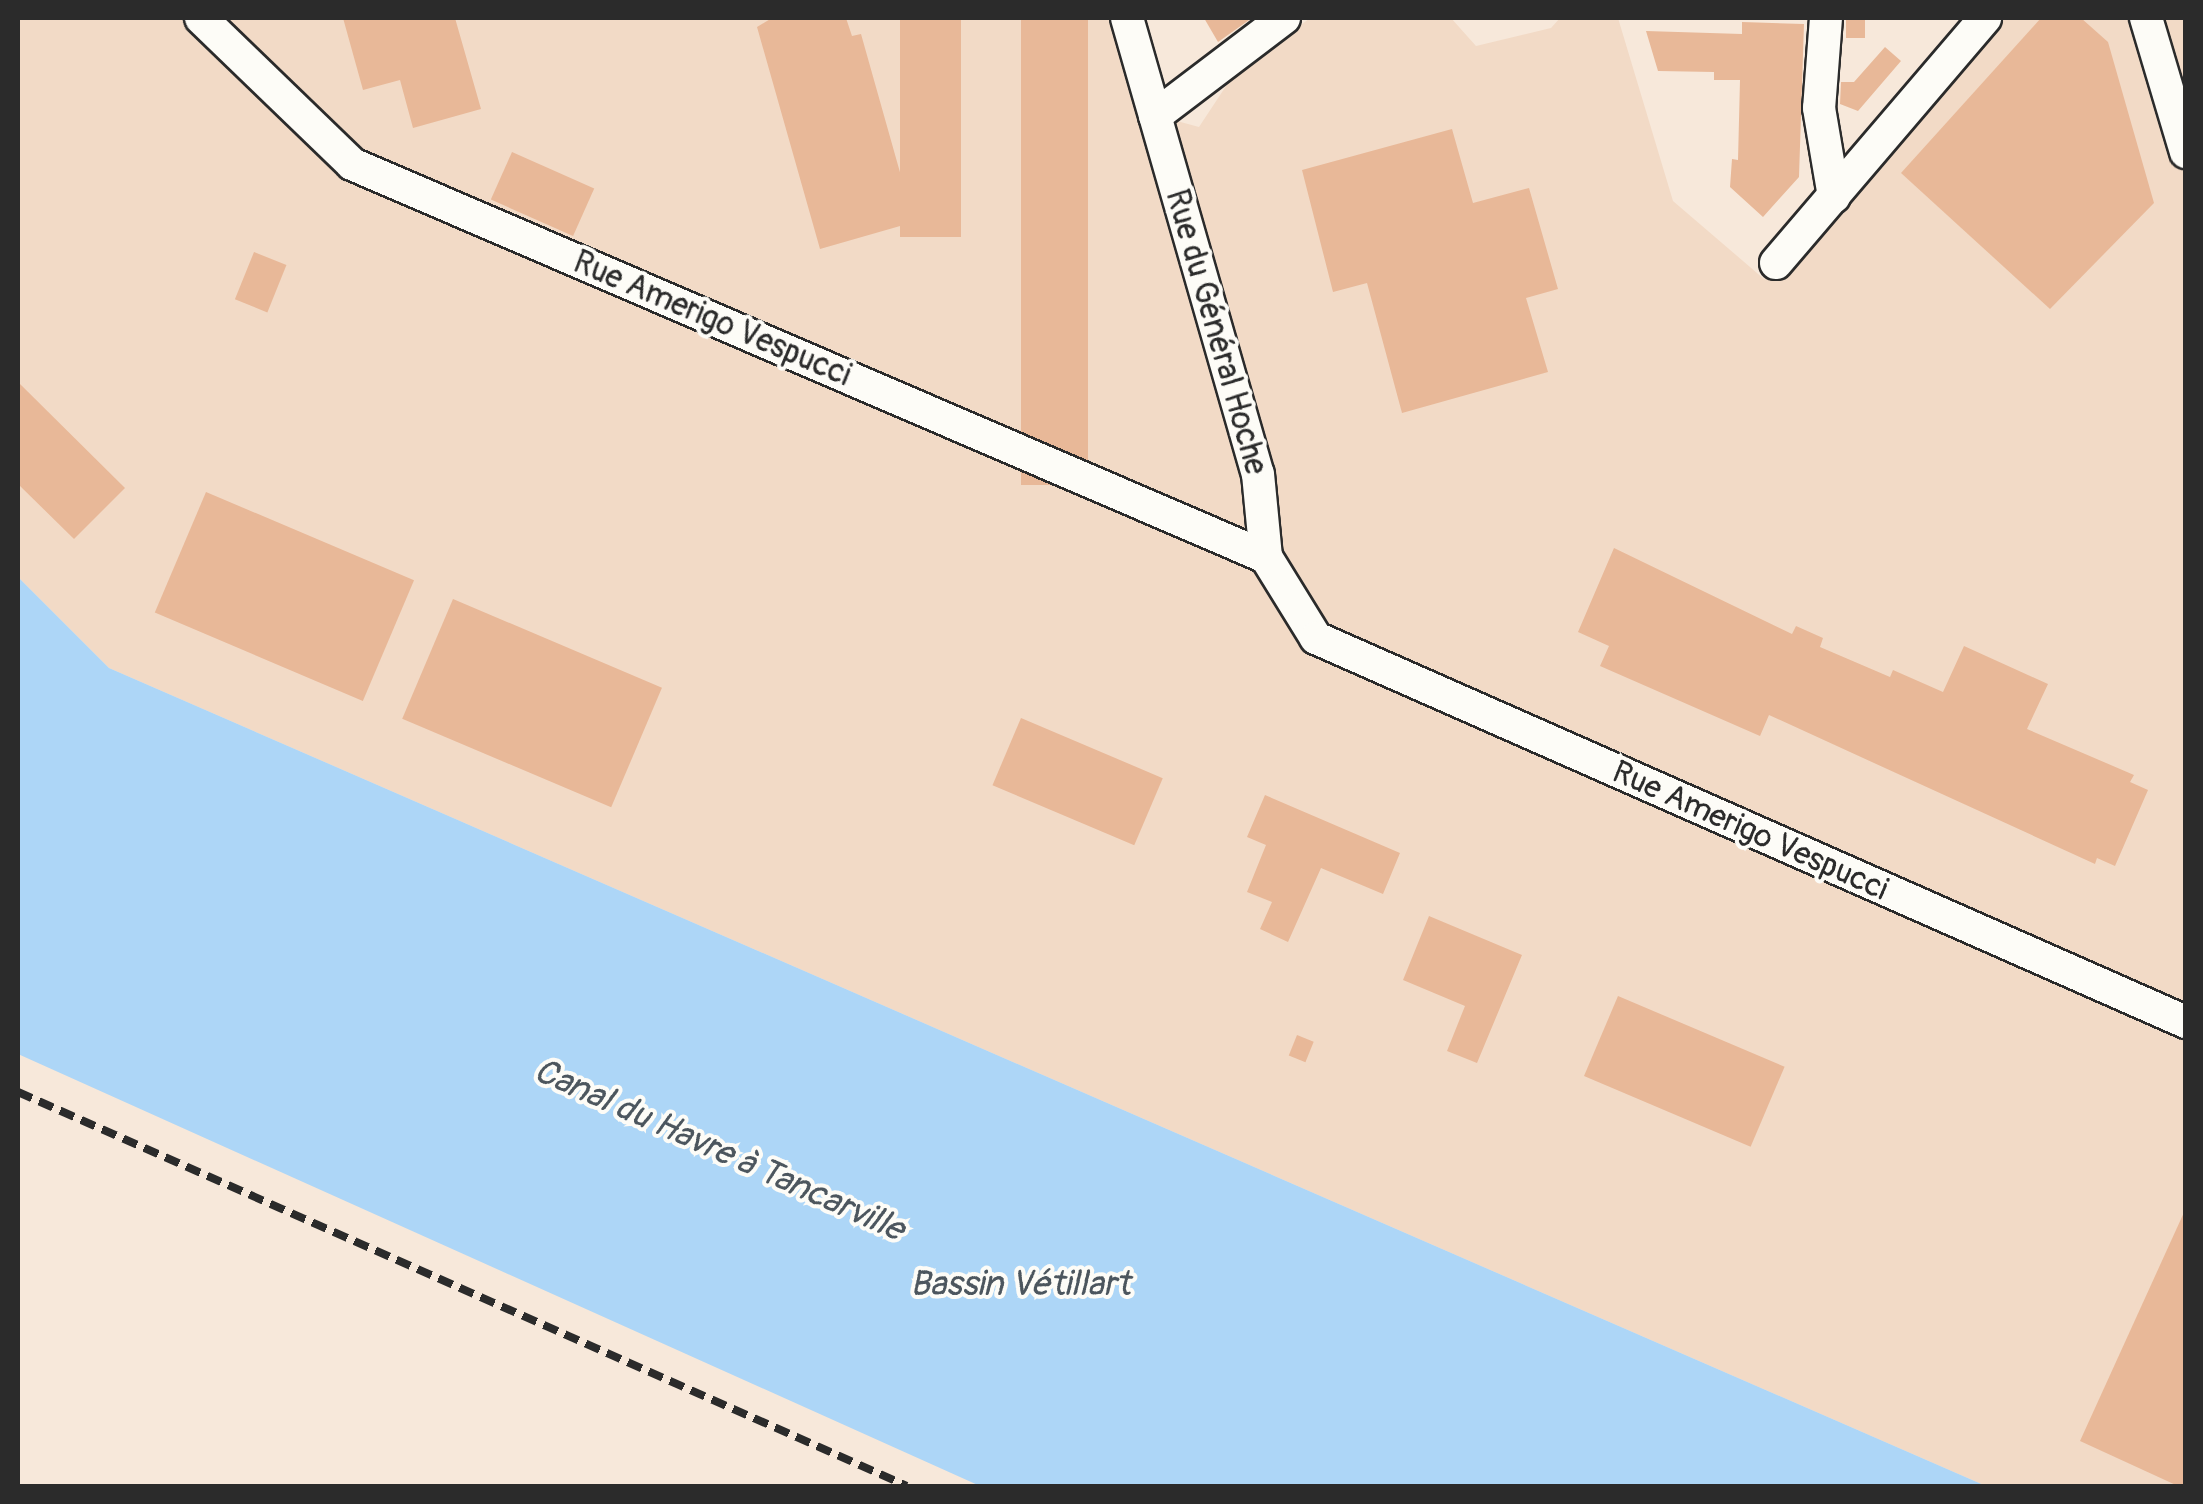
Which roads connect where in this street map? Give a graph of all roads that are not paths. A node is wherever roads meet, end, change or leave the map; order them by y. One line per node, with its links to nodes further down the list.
1 (200, 18): 11 (street, Rue Amerigo Vespucci)
2 (1127, 18): 7 (street, Rue du Général Hoche)
3 (1284, 18): 7 (street)
4 (1826, 18): 9 (street)
5 (1985, 18): 9 (street)
6 (2146, 18): 8 (street)
7 (1155, 116): 11 (street, Rue du Général Hoche)
8 (2186, 152)
9 (1834, 197): 10 (street)
10 (1776, 263)
11 (1266, 556): 12 (street, Rue du Général Hoche)
12 (1316, 638): 13 (street, Rue Amerigo Vespucci)
13 (2186, 1022)

